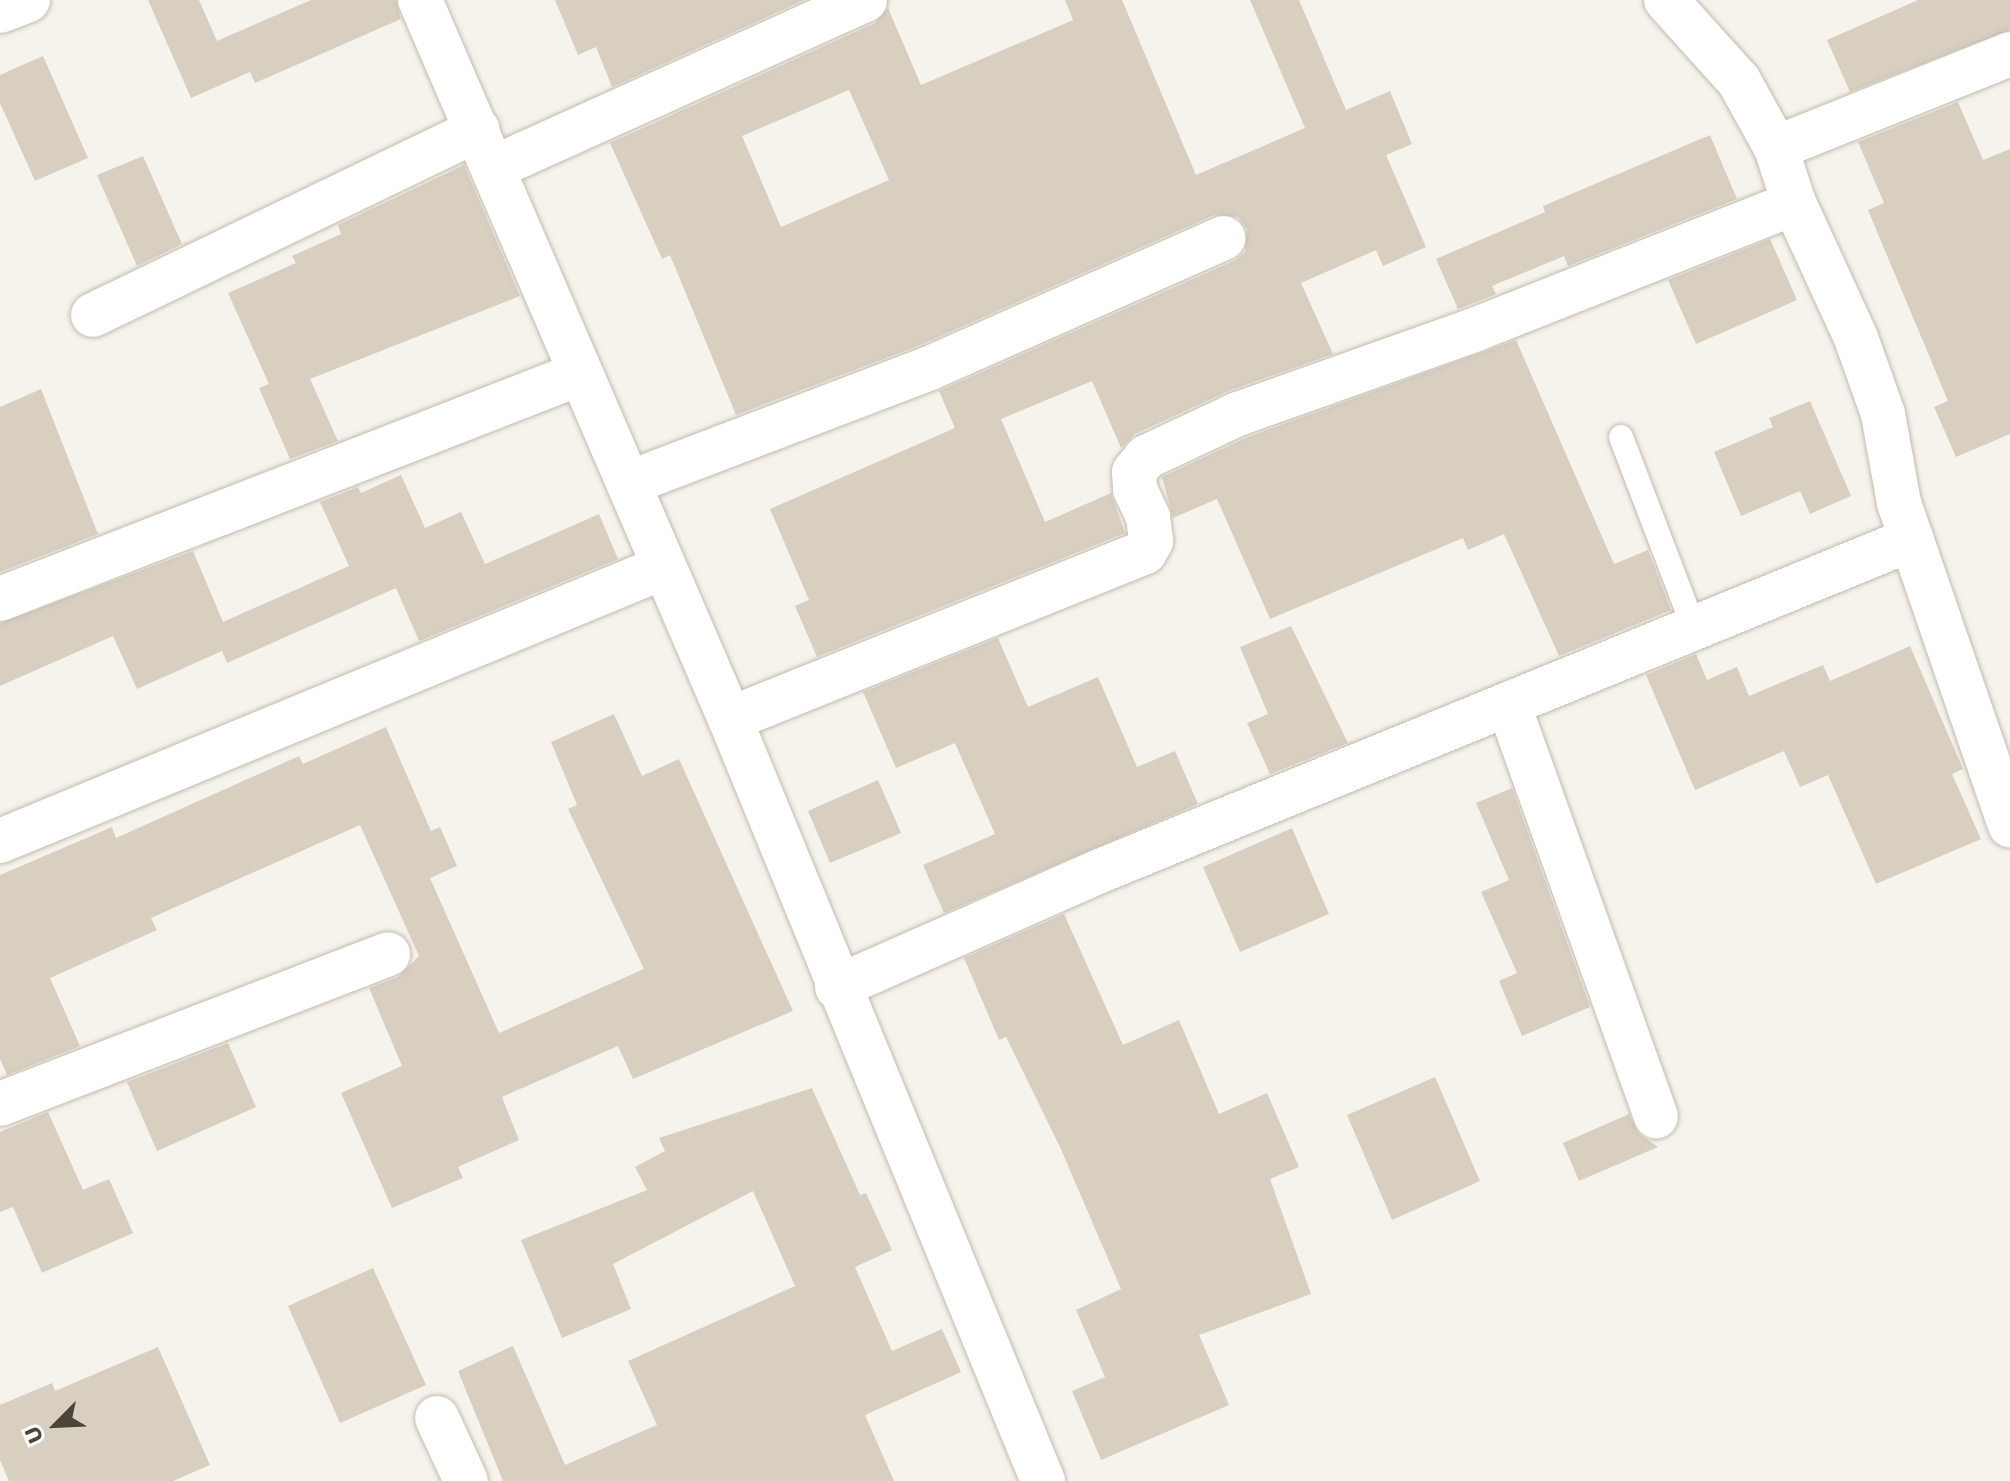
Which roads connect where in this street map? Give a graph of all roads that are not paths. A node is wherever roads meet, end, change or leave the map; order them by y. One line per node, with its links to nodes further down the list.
1 (28, 0): 5 (street)
2 (420, 0): 8 (street)
3 (865, 0): 8 (street)
4 (1666, 0): 7 (street)
5 (0, 11)
6 (2010, 54): 7 (street)
7 (1776, 148): 9 (street)
8 (486, 149): 11 (street); 12 (street)
9 (1794, 203): 15 (street); 20 (street)
10 (1224, 238): 14 (street)
11 (93, 315)
12 (579, 374): 14 (street); 17 (street)
13 (1621, 437): 18 (lane)
14 (629, 483): 16 (street)
15 (1912, 539): 18 (street); 21 (street)
16 (664, 567): 20 (street); 22 (street)
17 (0, 599)
18 (1694, 628): 19 (street)
19 (1509, 706): 24 (street); 26 (street)
20 (730, 719): 24 (street)
21 (2010, 825)
22 (0, 841)
23 (388, 954): 25 (street)
24 (837, 987): 29 (street)
25 (0, 1104)
26 (1656, 1116)
27 (437, 1418): 28 (street)
28 (466, 1481)
29 (1043, 1481)

